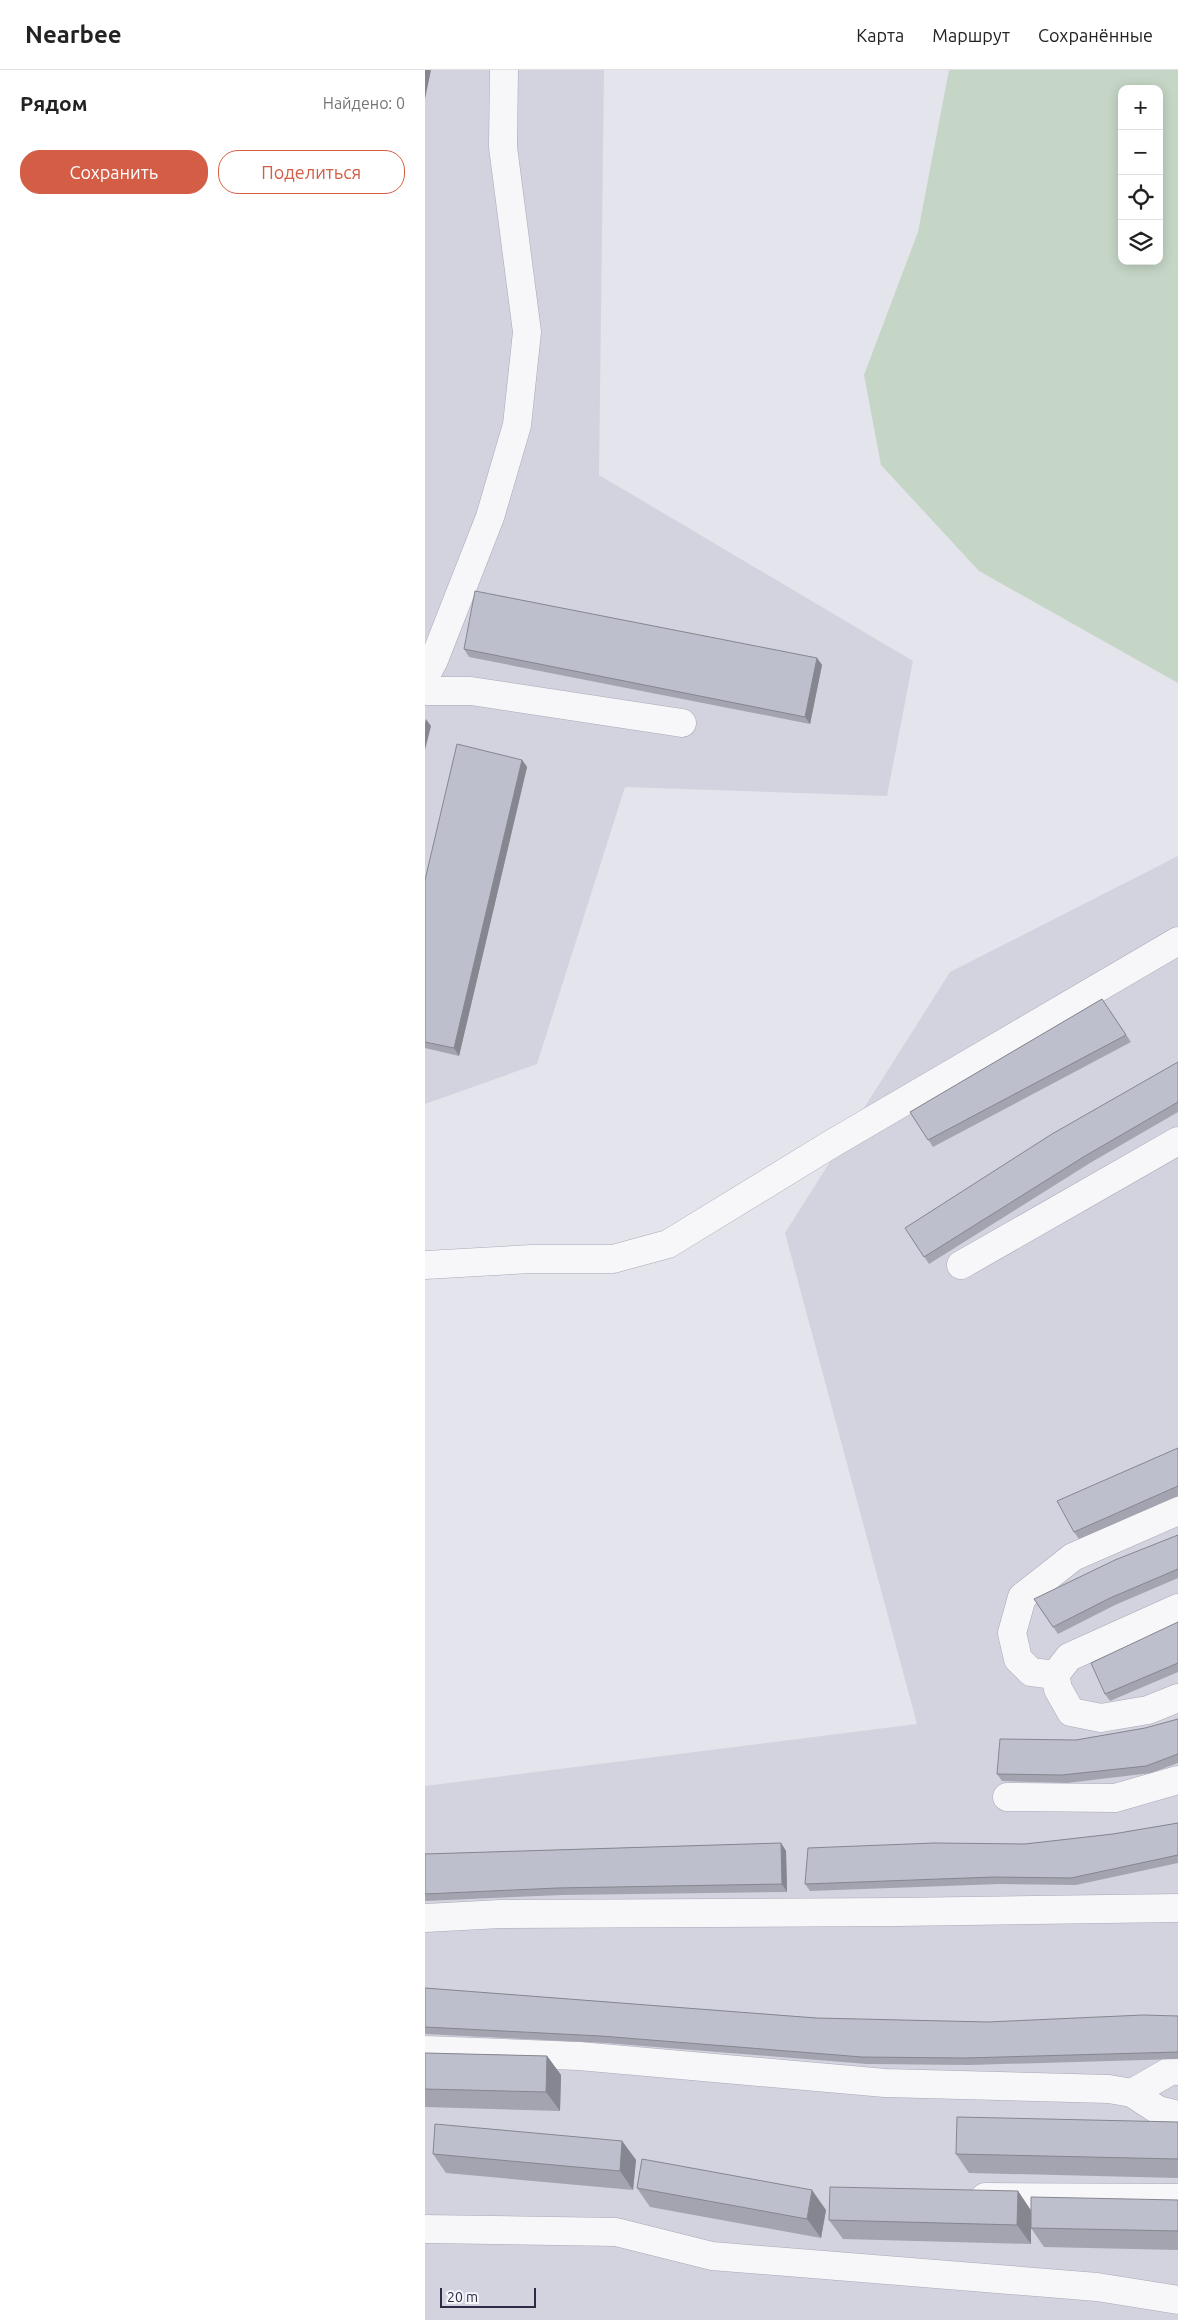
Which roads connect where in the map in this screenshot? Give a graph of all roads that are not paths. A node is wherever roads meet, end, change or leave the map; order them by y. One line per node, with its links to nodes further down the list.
1 (504, 70): 2 (street)
2 (425, 677)
3 (425, 691): 4 (street)
4 (683, 723)
5 (1178, 942): 7 (street)
6 (1178, 1141): 8 (street)
7 (425, 1265)
8 (961, 1265)
9 (1178, 1511): 11 (street)
10 (1178, 1608): 11 (street)
11 (1055, 1674): 12 (street)
12 (1178, 1698)
13 (1178, 1780): 14 (street)
14 (1007, 1797)
15 (1178, 1889): 17 (street)
16 (1178, 1908): 17 (street)
17 (1106, 1909): 18 (street)
18 (425, 1918)
19 (425, 2050): 21 (street)
20 (1178, 2071): 21 (street)
21 (1132, 2093): 22 (street)
22 (1178, 2115)
23 (959, 2197): 24 (street)
24 (1178, 2198)
25 (425, 2230): 26 (street)
26 (1178, 2300)

